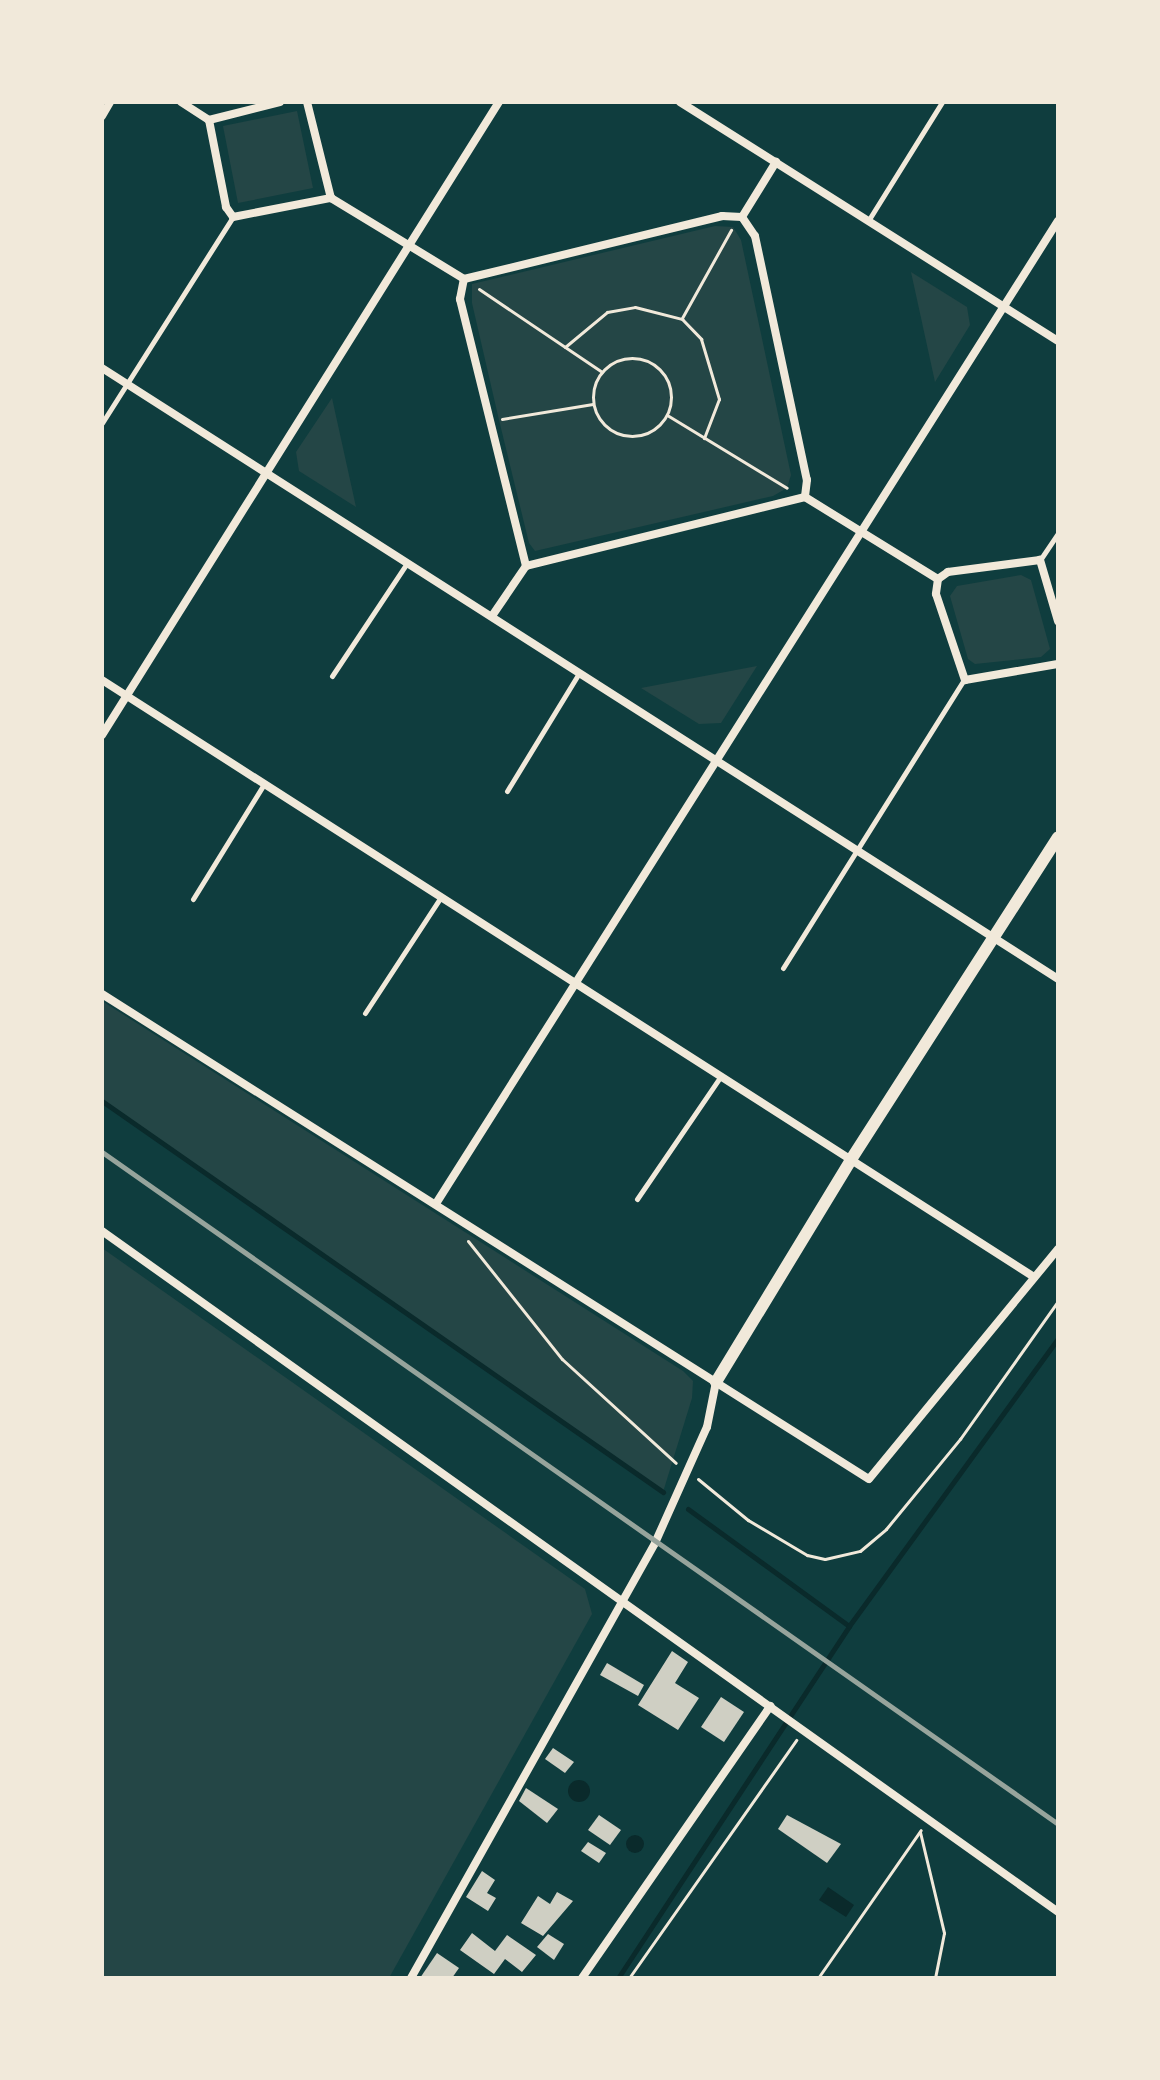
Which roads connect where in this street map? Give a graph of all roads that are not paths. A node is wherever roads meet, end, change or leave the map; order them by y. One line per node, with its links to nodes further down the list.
1 (110, 102): 8 (street)
2 (181, 102): 9 (street)
3 (280, 102): 9 (street)
4 (307, 102): 11 (street)
5 (499, 102): 16 (street)
6 (942, 102): 14 (lane)
7 (687, 104): 10 (street)
8 (102, 116)
9 (209, 120): 12 (street)
10 (776, 162): 13 (street); 14 (street)
11 (331, 198): 12 (street); 16 (street)
12 (233, 217): 21 (lane)
13 (742, 217): 17 (street); 24 (street)
14 (868, 221): 18 (street)
15 (1058, 221): 18 (street)
16 (410, 247): 17 (street); 23 (street)
17 (468, 282): 29 (street)
18 (1005, 307): 19 (street); 25 (street)
19 (1058, 341)
20 (102, 368): 21 (street)
21 (127, 384): 22 (lane); 23 (street)
22 (102, 423)
23 (264, 473): 28 (street); 38 (street)
24 (805, 497): 25 (street); 29 (street)
25 (865, 533): 30 (street); 40 (street)
26 (1058, 533): 27 (lane)
27 (1040, 560): 30 (street); 32 (street)
28 (408, 562): 31 (street); 35 (lane)
29 (526, 566): 31 (street)
30 (938, 579): 37 (street)
31 (492, 616): 34 (street)
32 (1058, 621)
33 (1058, 664): 37 (street)
34 (579, 672): 40 (street); 42 (lane)
35 (332, 676)
36 (102, 680): 38 (street)
37 (965, 680): 44 (lane)
38 (126, 695): 39 (street); 41 (street)
39 (102, 735)
40 (719, 761): 44 (street); 50 (street)
41 (264, 784): 45 (street); 46 (lane)
42 (507, 791)
43 (1058, 837): 47 (street)
44 (860, 850): 47 (street); 48 (lane)
45 (441, 896): 50 (street); 52 (lane)
46 (193, 899)
47 (994, 937): 49 (street); 54 (street)
48 (783, 968)
49 (1058, 979)
50 (579, 981): 53 (street); 56 (street)
51 (102, 994): 56 (street)
52 (365, 1013)
53 (721, 1075): 54 (street); 55 (lane)
54 (852, 1158): 59 (street); 60 (street)
55 (637, 1199)
56 (437, 1202): 60 (street)
57 (102, 1231): 61 (street)
58 (1058, 1249): 59 (street)
59 (1034, 1277): 60 (street)
60 (716, 1382): 61 (street)
61 (621, 1598): 62 (street); 64 (street)
62 (770, 1706): 63 (street); 65 (street)
63 (1058, 1912)
64 (411, 1978)
65 (582, 1978)

